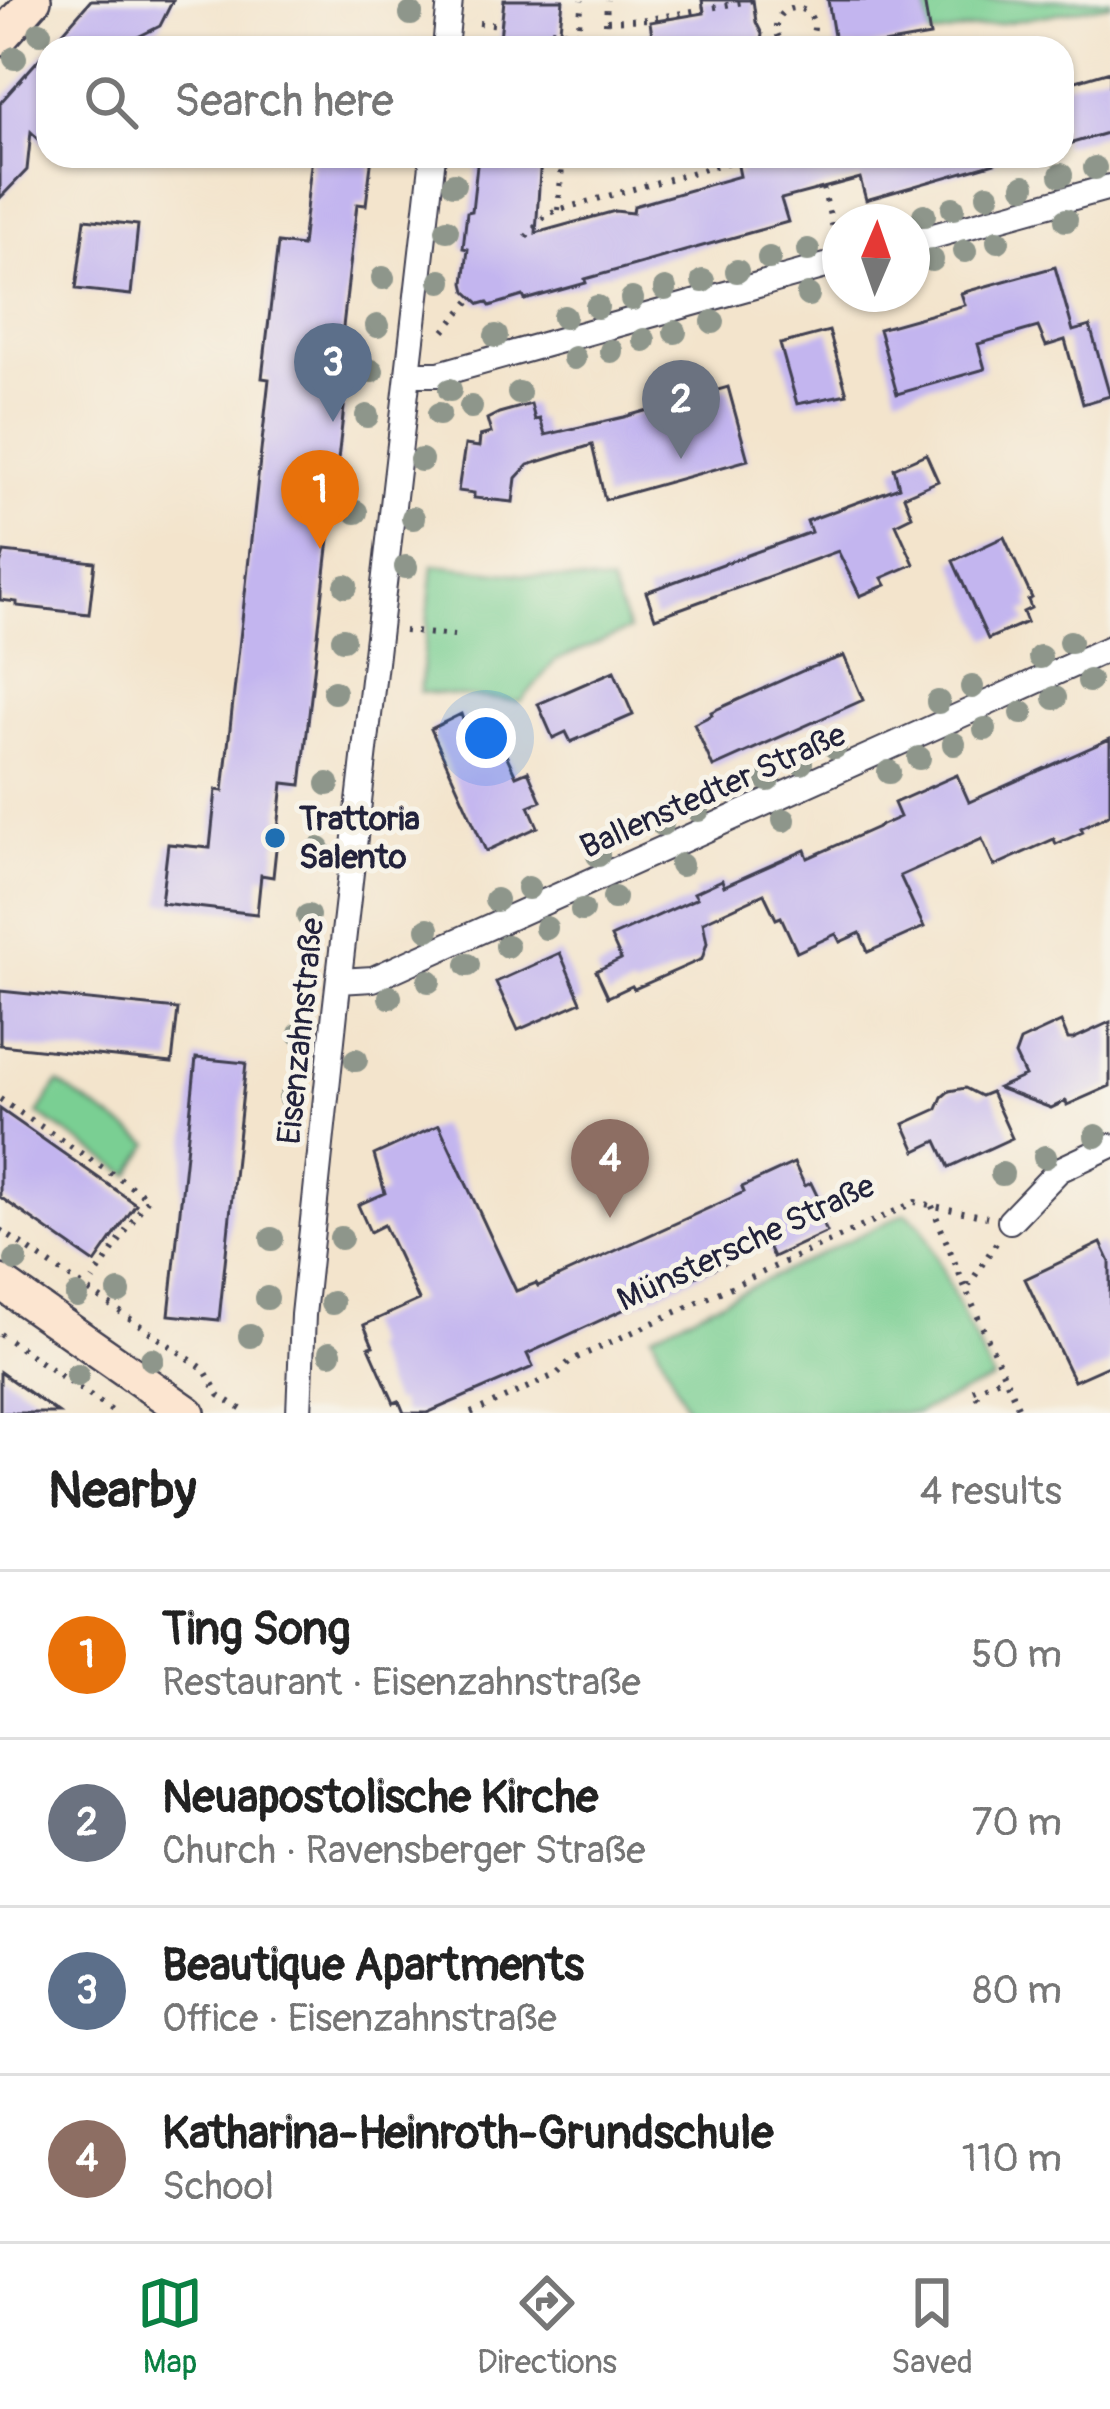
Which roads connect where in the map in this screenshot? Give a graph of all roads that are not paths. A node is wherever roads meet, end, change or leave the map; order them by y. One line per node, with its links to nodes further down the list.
1 (450, 0): 3 (street)
2 (31, 1): 4 (street)
3 (446, 36)
4 (0, 38)
5 (432, 168): 9 (street, Eisenzahnstraße)
6 (1110, 187): 7 (street)
7 (930, 237)
8 (822, 256): 9 (street)
9 (410, 374): 11 (street, Eisenzahnstraße)
10 (1110, 648): 11 (street, Ballenstedter Straße)
11 (339, 981): 16 (street, Eisenzahnstraße)
12 (1110, 1146): 13 (street)
13 (1010, 1221)
14 (0, 1282): 15 (street)
15 (188, 1413)
16 (298, 1413)

